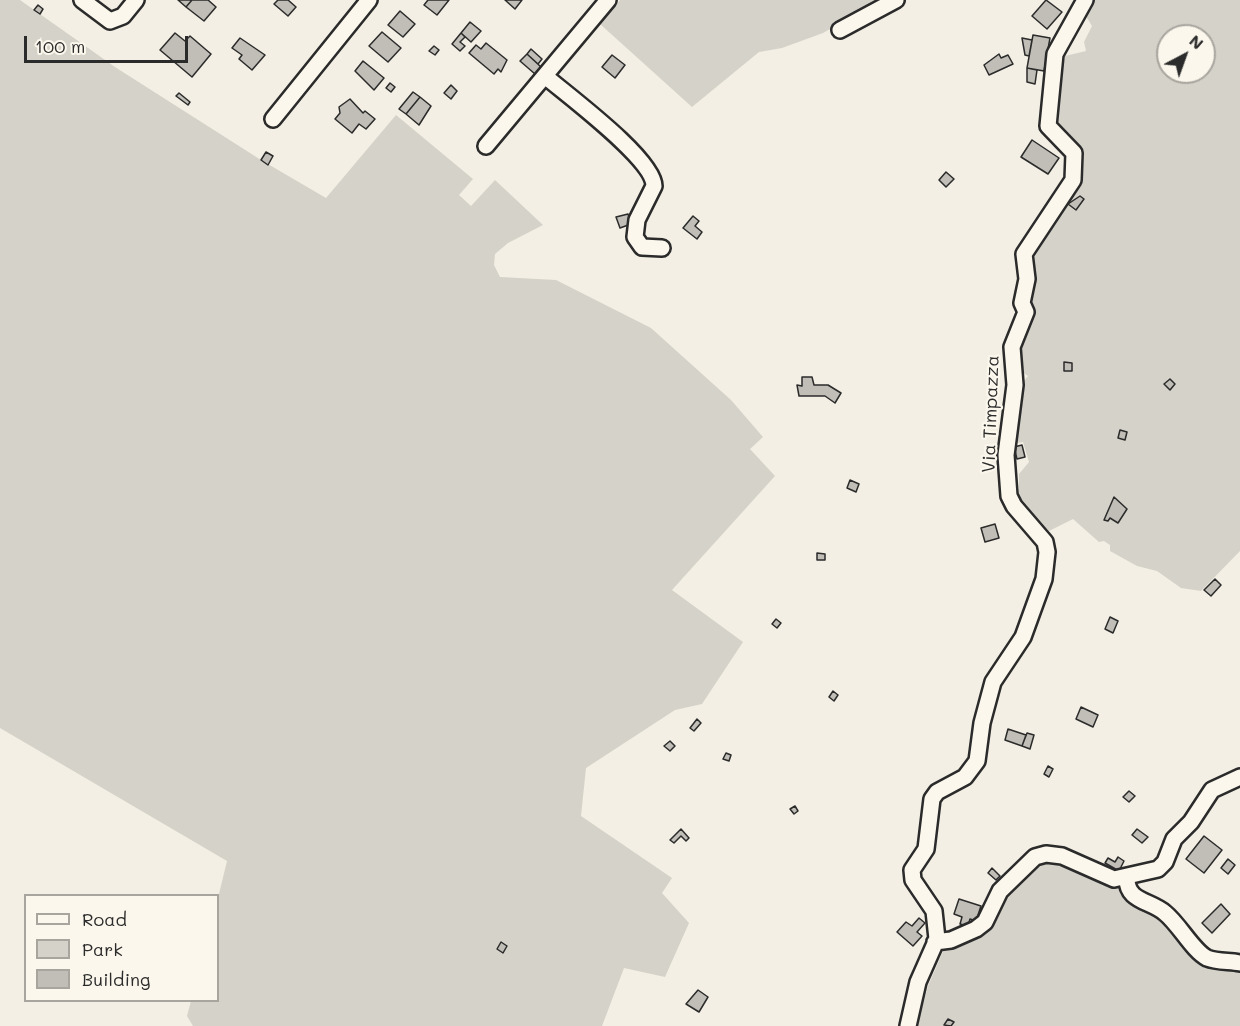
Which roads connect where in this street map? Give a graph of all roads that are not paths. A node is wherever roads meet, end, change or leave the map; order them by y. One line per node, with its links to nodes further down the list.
1 (81, 0): 2 (street)
2 (136, 0)
3 (369, 0): 9 (street)
4 (608, 0): 8 (street)
5 (896, 0): 7 (street)
6 (1085, 0): 14 (street, Via Timpazza)
7 (840, 30)
8 (545, 76): 10 (street); 11 (street)
9 (273, 118)
10 (486, 146)
11 (662, 248)
12 (1240, 777): 13 (street)
13 (1127, 877): 14 (street); 15 (street)
14 (935, 942): 16 (street, Via Timpazza)
15 (1240, 963)
16 (908, 1026)

